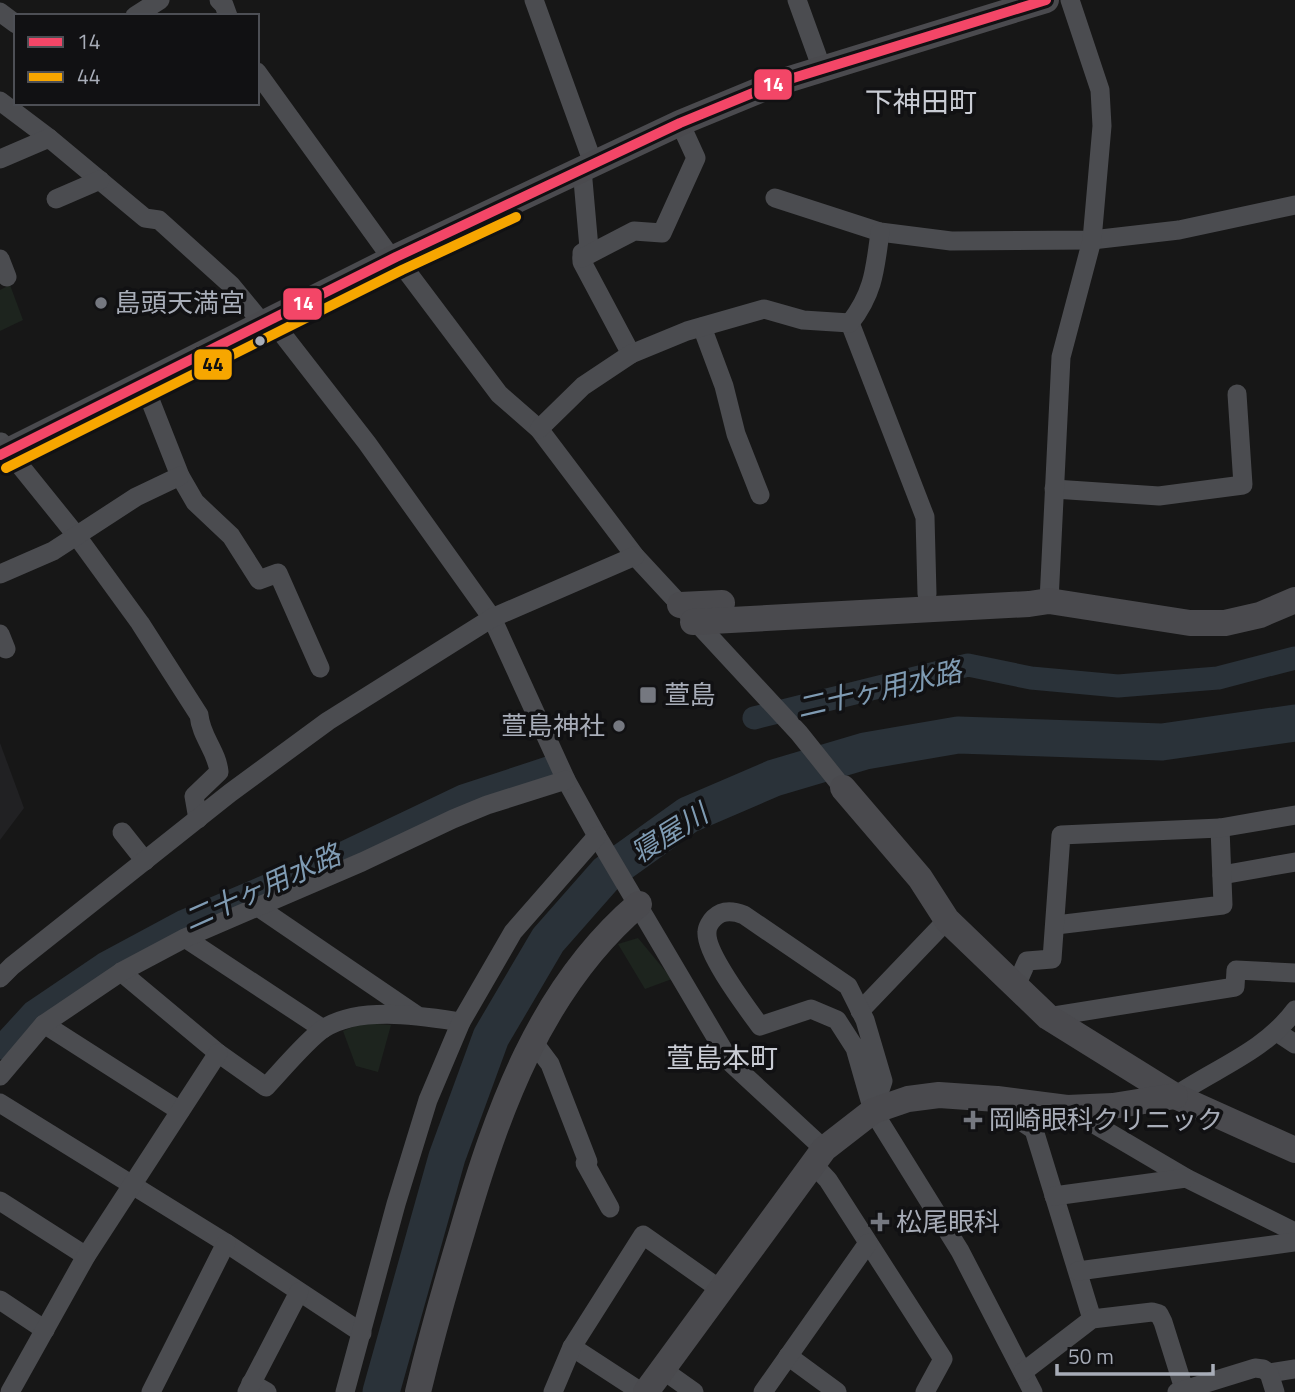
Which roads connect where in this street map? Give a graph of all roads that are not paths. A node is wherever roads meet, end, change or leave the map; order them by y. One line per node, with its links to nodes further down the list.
1 (534, 0): 11 (street)
2 (797, 0): 5 (street)
3 (1046, 0): 5 (street)
4 (1070, 0): 17 (street)
5 (822, 69): 8 (street)
6 (259, 75): 18 (street)
7 (0, 101): 9 (street)
8 (680, 123): 11 (street); 19 (street)
9 (49, 138): 10 (street); 12 (street)
10 (0, 159)
11 (588, 166): 18 (street); 19 (street)
12 (100, 180): 14 (street); 21 (street)
13 (775, 198): 16 (street)
14 (56, 199)
15 (1295, 205): 17 (street)
16 (880, 232): 17 (street); 20 (street)
17 (1093, 240): 29 (street)
18 (396, 257): 21 (street); 26 (street)
19 (582, 258): 23 (street)
20 (850, 323): 22 (street); 34 (street)
21 (263, 324): 24 (street); 38 (street)
22 (702, 327): 23 (street); 30 (street)
23 (631, 354): 26 (street)
24 (143, 382): 27 (street); 28 (street)
25 (1237, 394): 29 (street)
26 (539, 429): 32 (street)
27 (2, 449): 31 (street)
28 (180, 476): 31 (street); 39 (street)
29 (1054, 489): 36 (street)
30 (760, 495)
31 (76, 536): 33 (street); 40 (street)
32 (635, 556): 37 (street); 38 (street)
33 (0, 574)
34 (927, 594): 36 (street); 37 (street)
35 (1295, 600): 36 (street)
36 (1049, 601): 37 (street)
37 (687, 613): 42 (street)
38 (492, 618): 41 (street); 43 (street)
39 (320, 668)
40 (217, 777): 43 (street); 45 (street)
41 (566, 780): 48 (street); 53 (street)
42 (843, 788): 54 (street)
43 (230, 793): 45 (street)
44 (1295, 815): 46 (street)
45 (198, 819): 49 (street)
46 (1220, 828): 51 (street); 55 (street)
47 (122, 832): 49 (street)
48 (597, 836): 52 (street); 65 (street)
49 (145, 861): 59 (street)
50 (1295, 862): 51 (street)
51 (1222, 875): 55 (street)
52 (639, 904): 69 (street); 81 (street)
53 (258, 907): 56 (street); 63 (street)
54 (947, 920): 60 (street); 62 (street)
55 (1056, 925): 60 (street)
56 (186, 938): 57 (street); 67 (street)
57 (121, 972): 66 (street); 71 (street)
58 (1295, 973): 64 (street)
59 (0, 978)
60 (1016, 986): 64 (street)
61 (1295, 1010): 68 (street)
62 (860, 1011): 78 (street); 78 (street)
63 (416, 1015): 65 (street); 67 (street)
64 (1048, 1017): 73 (street)
65 (461, 1022): 98 (street)
66 (44, 1024): 72 (street); 77 (street)
67 (323, 1029): 71 (street)
68 (1277, 1032): 70 (street); 73 (street)
69 (532, 1040): 86 (street); 111 (street)
70 (1295, 1044)
71 (218, 1053): 77 (street)
72 (0, 1076)
73 (1175, 1096): 76 (street); 80 (street)
74 (998, 1099): 76 (street); 78 (street); 79 (street)
75 (0, 1103): 83 (street)
76 (1055, 1107): 79 (street); 82 (street)
77 (180, 1111): 83 (street)
78 (873, 1111): 81 (street); 103 (street)
79 (1034, 1130): 84 (street)
80 (1295, 1150)
81 (819, 1157): 90 (street); 93 (street)
82 (1186, 1178): 84 (street); 87 (street)
83 (132, 1184): 89 (street); 91 (street)
84 (1054, 1196): 92 (street)
85 (0, 1201): 91 (street)
86 (610, 1208)
87 (1295, 1232)
88 (1295, 1242): 92 (street)
89 (226, 1243): 94 (street); 109 (street)
90 (868, 1243): 100 (street); 118 (street)
91 (86, 1256): 97 (street)
92 (1078, 1271): 96 (street)
93 (722, 1290): 99 (street); 102 (street)
94 (299, 1292): 98 (street); 105 (street)
95 (0, 1300): 97 (street)
96 (1092, 1319): 103 (street); 107 (street)
97 (45, 1330): 108 (street)
98 (362, 1333): 110 (street)
99 (572, 1347): 112 (street); 113 (street)
100 (788, 1356): 116 (street); 117 (street)
101 (1295, 1368): 104 (street)
102 (663, 1370): 114 (street); 115 (street)
103 (1023, 1372): 106 (street)
104 (1272, 1382): 107 (street)
105 (255, 1389)
106 (1032, 1391)
107 (1182, 1391)
108 (10, 1392)
109 (151, 1392)
110 (345, 1392)
111 (418, 1392)
112 (553, 1392)
113 (641, 1392)
114 (646, 1392)
115 (694, 1392)
116 (763, 1392)
117 (837, 1392)
118 (925, 1392)

